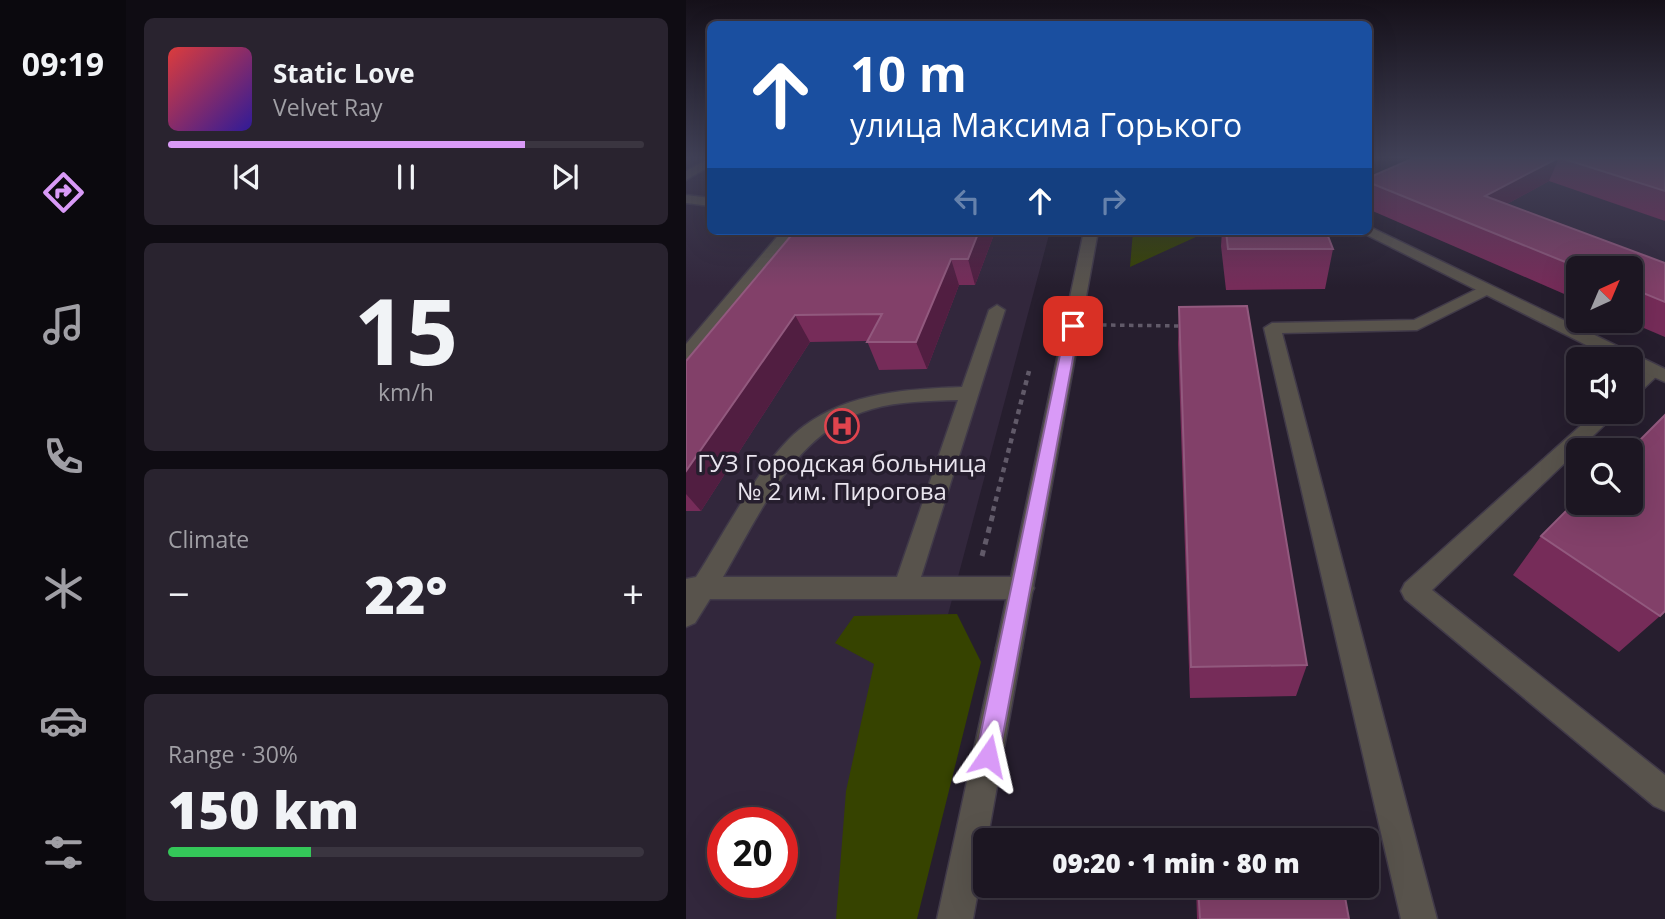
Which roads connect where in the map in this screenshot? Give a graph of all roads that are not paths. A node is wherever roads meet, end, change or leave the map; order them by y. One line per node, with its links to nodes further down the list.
1 (1372, 232): 4 (street)
2 (786, 235): 7 (street)
3 (1090, 235): 14 (street)
4 (1487, 289): 6 (street); 19 (street)
5 (997, 310): 11 (street)
6 (1605, 347)
7 (686, 355)
8 (1643, 365): 9 (street)
9 (1659, 373): 10 (street)
10 (1643, 383)
11 (970, 393): 13 (street); 15 (street)
12 (1595, 424): 17 (street)
13 (694, 588): 15 (street); 16 (street)
14 (1021, 588): 15 (street); 18 (street)
15 (905, 589)
16 (686, 615)
17 (1665, 795)
18 (955, 919)
19 (1419, 919)

